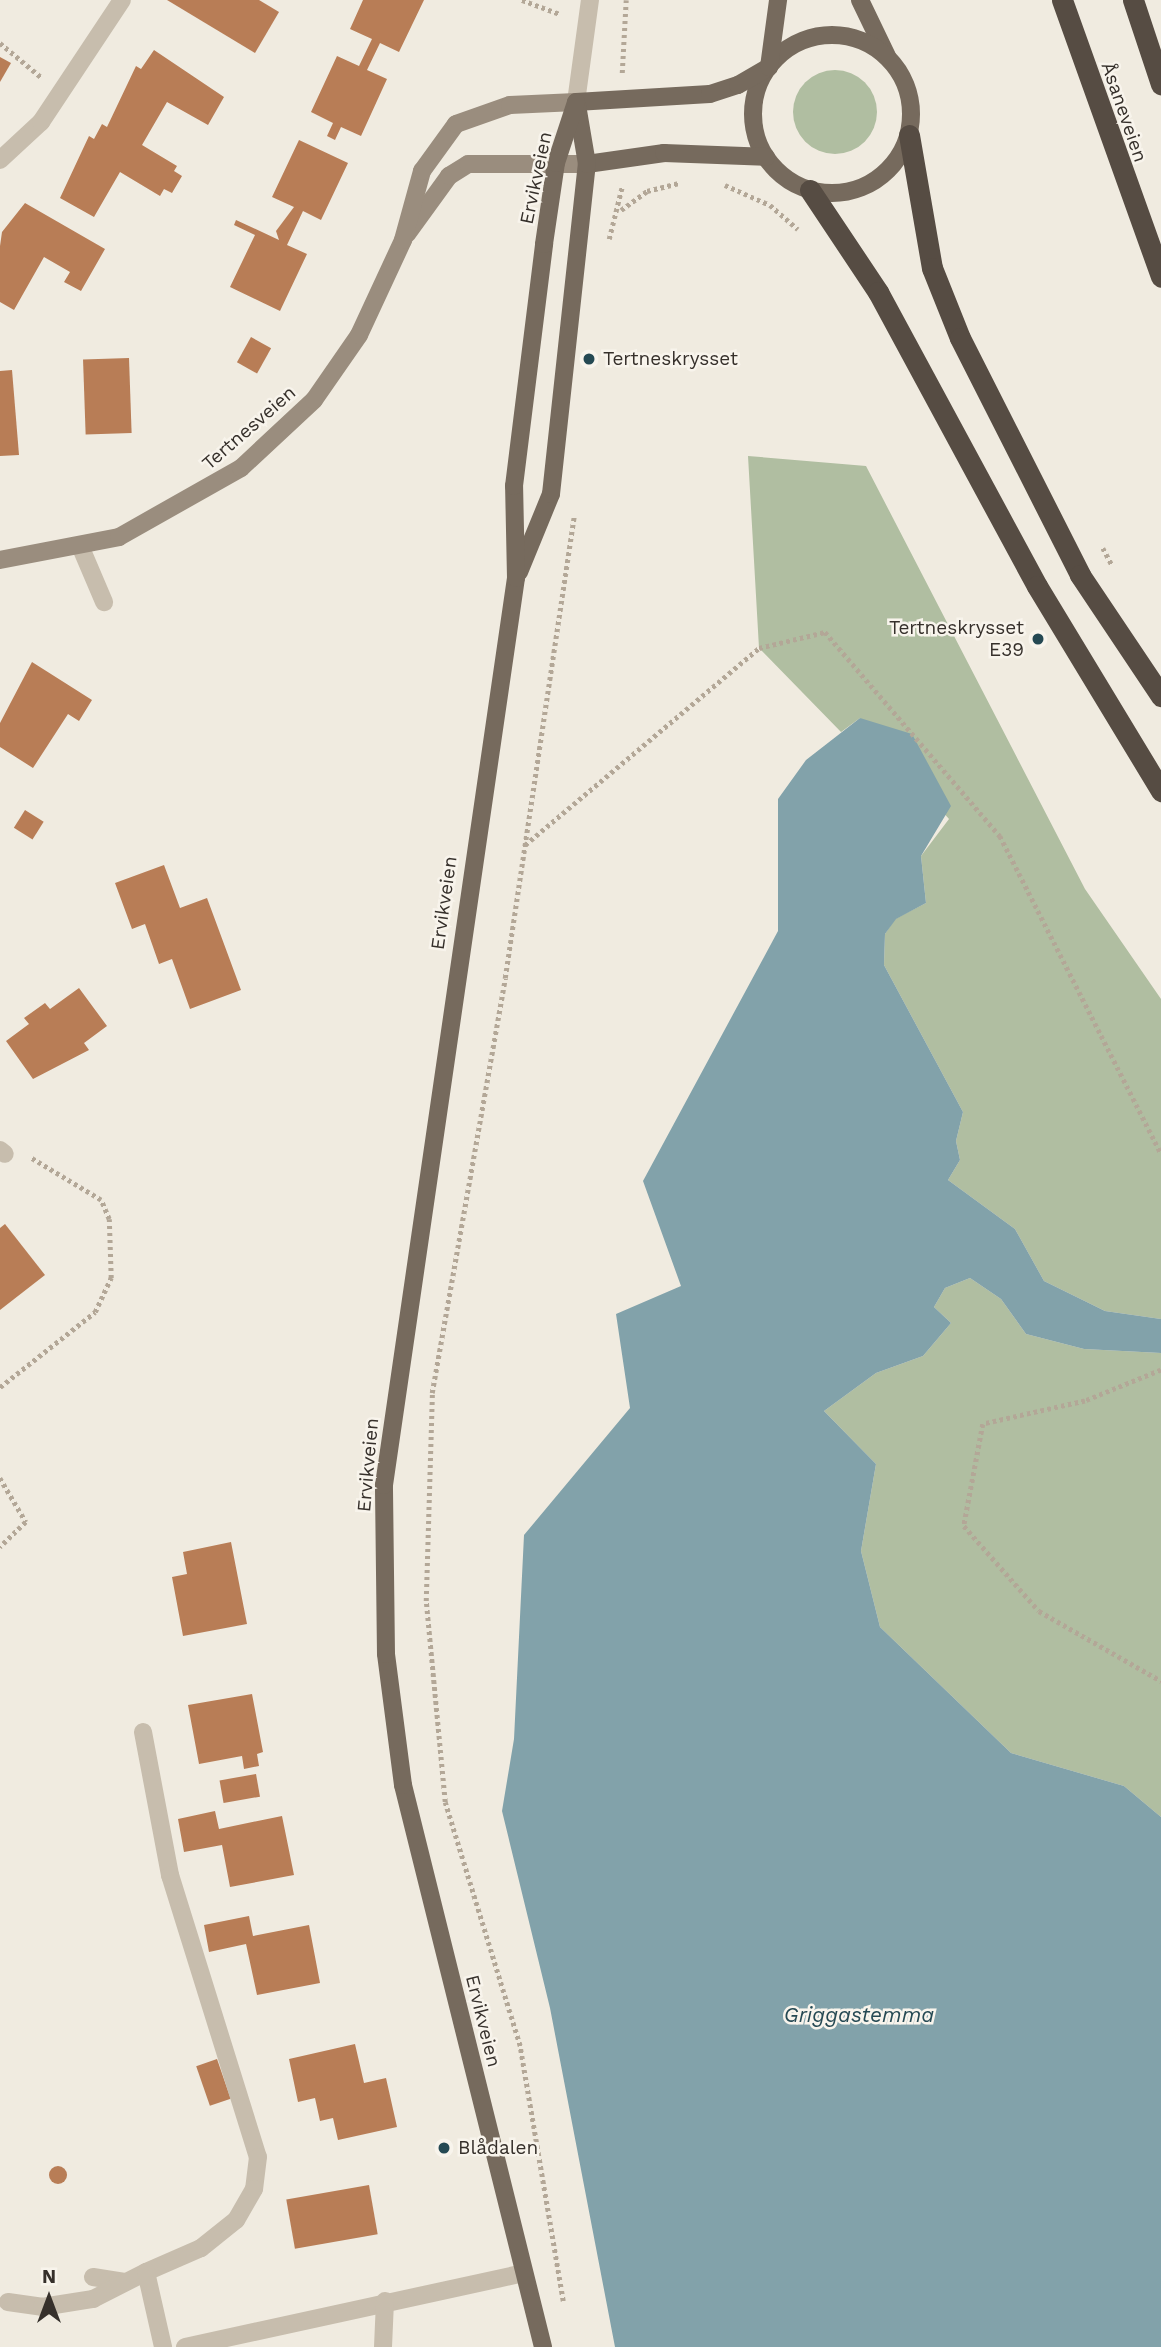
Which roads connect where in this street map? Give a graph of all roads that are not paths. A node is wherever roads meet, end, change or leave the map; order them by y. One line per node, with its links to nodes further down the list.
1 (122, 0): 13 (street)
2 (590, 0): 10 (street)
3 (778, 0): 8 (main road)
4 (860, 0): 7 (main road)
5 (1062, 0): 18 (highway, Åsaneveien)
6 (1133, 0): 9 (highway)
7 (889, 59): 8 (main road); 11 (main road)
8 (769, 67): 10 (main road, Tertnesveien); 12 (main road)
9 (1161, 84)
10 (576, 103): 14 (main road, Ervikveien); 15 (main road, Ervikveien); 17 (main road, Tertnesveien)
11 (909, 135): 16 (main road); 23 (highway)
12 (766, 156): 15 (main road, Tertnesveien); 16 (main road)
13 (0, 160)
14 (556, 163): 15 (main road, Tertnesveien); 17 (main road, Tertnesveien); 21 (main road, Ervikveien)
15 (586, 164): 21 (main road, Ervikveien)
16 (810, 190): 24 (highway)
17 (403, 240): 19 (main road, Tertnesveien)
18 (1161, 277)
19 (81, 548): 20 (main road, Tertnesveien); 22 (street)
20 (0, 559)
21 (516, 578): 27 (main road, Ervikveien)
22 (104, 602)
23 (1161, 696)
24 (1161, 791)
25 (144, 1732): 26 (street)
26 (146, 2272): 29 (street); 32 (street)
27 (524, 2273): 30 (street); 35 (main road, Ervikveien)
28 (93, 2277): 29 (street)
29 (125, 2282): 31 (street)
30 (385, 2301): 33 (street); 34 (street)
31 (8, 2302)
32 (163, 2347)
33 (185, 2347)
34 (383, 2347)
35 (543, 2347)

